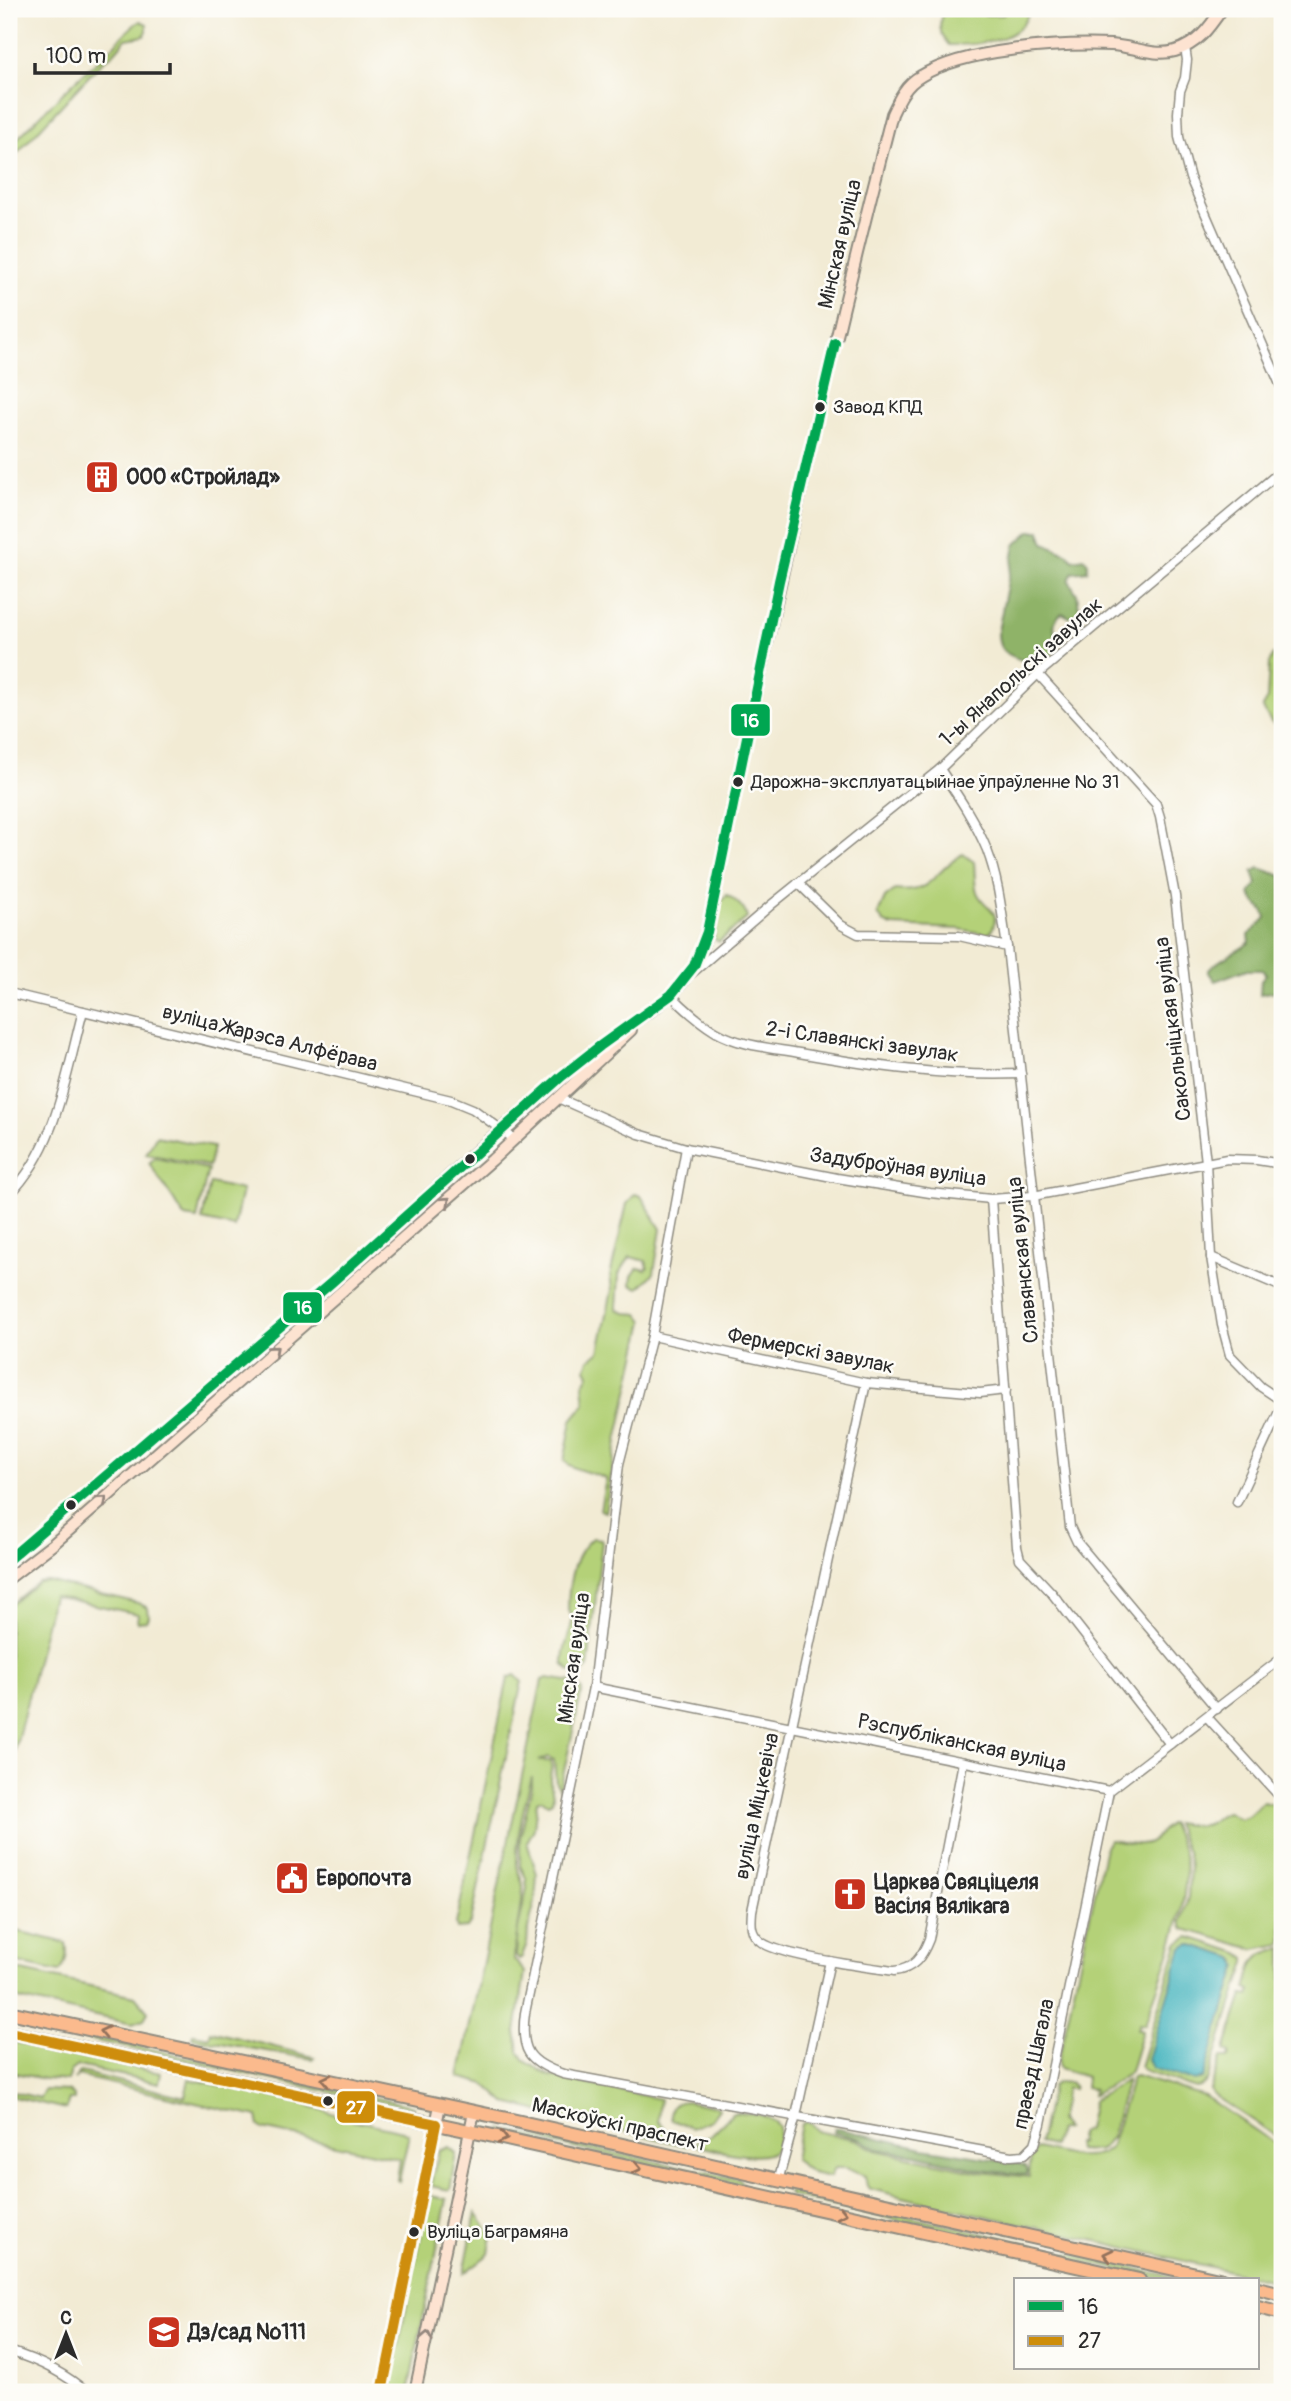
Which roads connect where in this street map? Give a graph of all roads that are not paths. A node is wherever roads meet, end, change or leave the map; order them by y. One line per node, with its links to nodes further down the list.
1 (1222, 9): 2 (main road)
2 (1185, 47): 3 (street); 9 (main road, Мінская вуліца)
3 (1282, 389)
4 (1282, 470): 5 (street, 1-ы Янапольскі завулак)
5 (1038, 674): 6 (street, 1-ы Янапольскі завулак); 20 (street, Сакольніцкая вуліца)
6 (940, 769): 7 (street, 1-ы Янапольскі завулак); 8 (street, Славянская вуліца)
7 (798, 883): 8 (street); 9 (street, 1-ы Янапольскі завулак)
8 (1007, 947): 14 (street, Славянская вуліца)
9 (686, 978): 11 (main road, Мінская вуліца)
10 (9, 993): 12 (street, вуліца Жарэса Алфёрава)
11 (671, 995): 13 (main road, Мінская вуліца); 14 (street, 2-і Славянскі завулак)
12 (83, 1011): 17 (street, вуліца Жарэса Алфёрава); 22 (street)
13 (648, 1013): 15 (main road); 16 (main road)
14 (1021, 1074): 23 (street, Славянская вуліца)
15 (544, 1091): 16 (main road); 17 (main road)
16 (558, 1098): 18 (main road); 19 (street, Задуброўная вуліца)
17 (502, 1129): 18 (street, вуліца Жарэса Алфёрава); 32 (main road)
18 (514, 1139): 33 (main road, one-way to 18)
19 (685, 1148): 24 (street, Задуброўная вуліца); 27 (street, Мінская вуліца)
20 (1206, 1162): 21 (street, Задуброўная вуліца); 23 (street, Задуброўная вуліца); 25 (street, Сакольніцкая вуліца)
21 (1282, 1164)
22 (9, 1195)
23 (1033, 1196): 24 (street, Задуброўная вуліца); 38 (street, Славянская вуліца)
24 (991, 1199): 29 (street, Славянская вуліца)
25 (1211, 1257): 26 (street); 30 (street, Сакольніцкая вуліца)
26 (1282, 1287)
27 (652, 1336): 28 (street, Фермерскі завулак); 37 (street, Мінская вуліца)
28 (866, 1383): 29 (street, Фермерскі завулак); 40 (street, вуліца Міцкевіча)
29 (1006, 1390): 41 (street, Славянская вуліца)
30 (1282, 1403): 31 (street)
31 (1237, 1502)
32 (24, 1545): 33 (main road); 34 (main road)
33 (36, 1557): 35 (main road)
34 (9, 1559)
35 (9, 1578)
36 (1282, 1658): 38 (street)
37 (593, 1687): 40 (street, Рэспубліканская вуліца); 50 (street, Мінская вуліца)
38 (1217, 1709): 39 (street)
39 (1207, 1717): 41 (street); 44 (street)
40 (792, 1726): 42 (street, Рэспубліканская вуліца); 45 (street, вуліца Міцкевіча)
41 (1170, 1744): 43 (street)
42 (962, 1762): 43 (street, Рэспубліканская вуліца); 45 (street)
43 (1109, 1791): 50 (street, праезд Шагала)
44 (1282, 1799)
45 (830, 1961): 50 (street)
46 (9, 2012): 48 (main road, Маскоўскі праспект, one-way to 46)
47 (9, 2032): 51 (main road, Маскоўскі праспект)
48 (440, 2105): 49 (main road, Маскоўскі праспект); 51 (main road)
49 (474, 2112): 52 (main road); 53 (main road, Маскоўскі праспект)
50 (796, 2116): 53 (street)
51 (436, 2124): 52 (main road, Маскоўскі праспект); 63 (main road)
52 (471, 2132): 54 (main road, Маскоўскі праспект, one-way to 54); 64 (main road, one-way to 52)
53 (778, 2180): 54 (main road); 56 (main road, Маскоўскі праспект, one-way to 53)
54 (775, 2198): 55 (main road, Маскоўскі праспект, one-way to 55)
55 (1130, 2278)
56 (1214, 2278)
57 (1260, 2288): 58 (main road)
58 (1282, 2294)
59 (1260, 2308): 60 (main road)
60 (1282, 2313)
61 (9, 2351): 62 (street)
62 (86, 2392)
63 (382, 2392)
64 (415, 2392)

